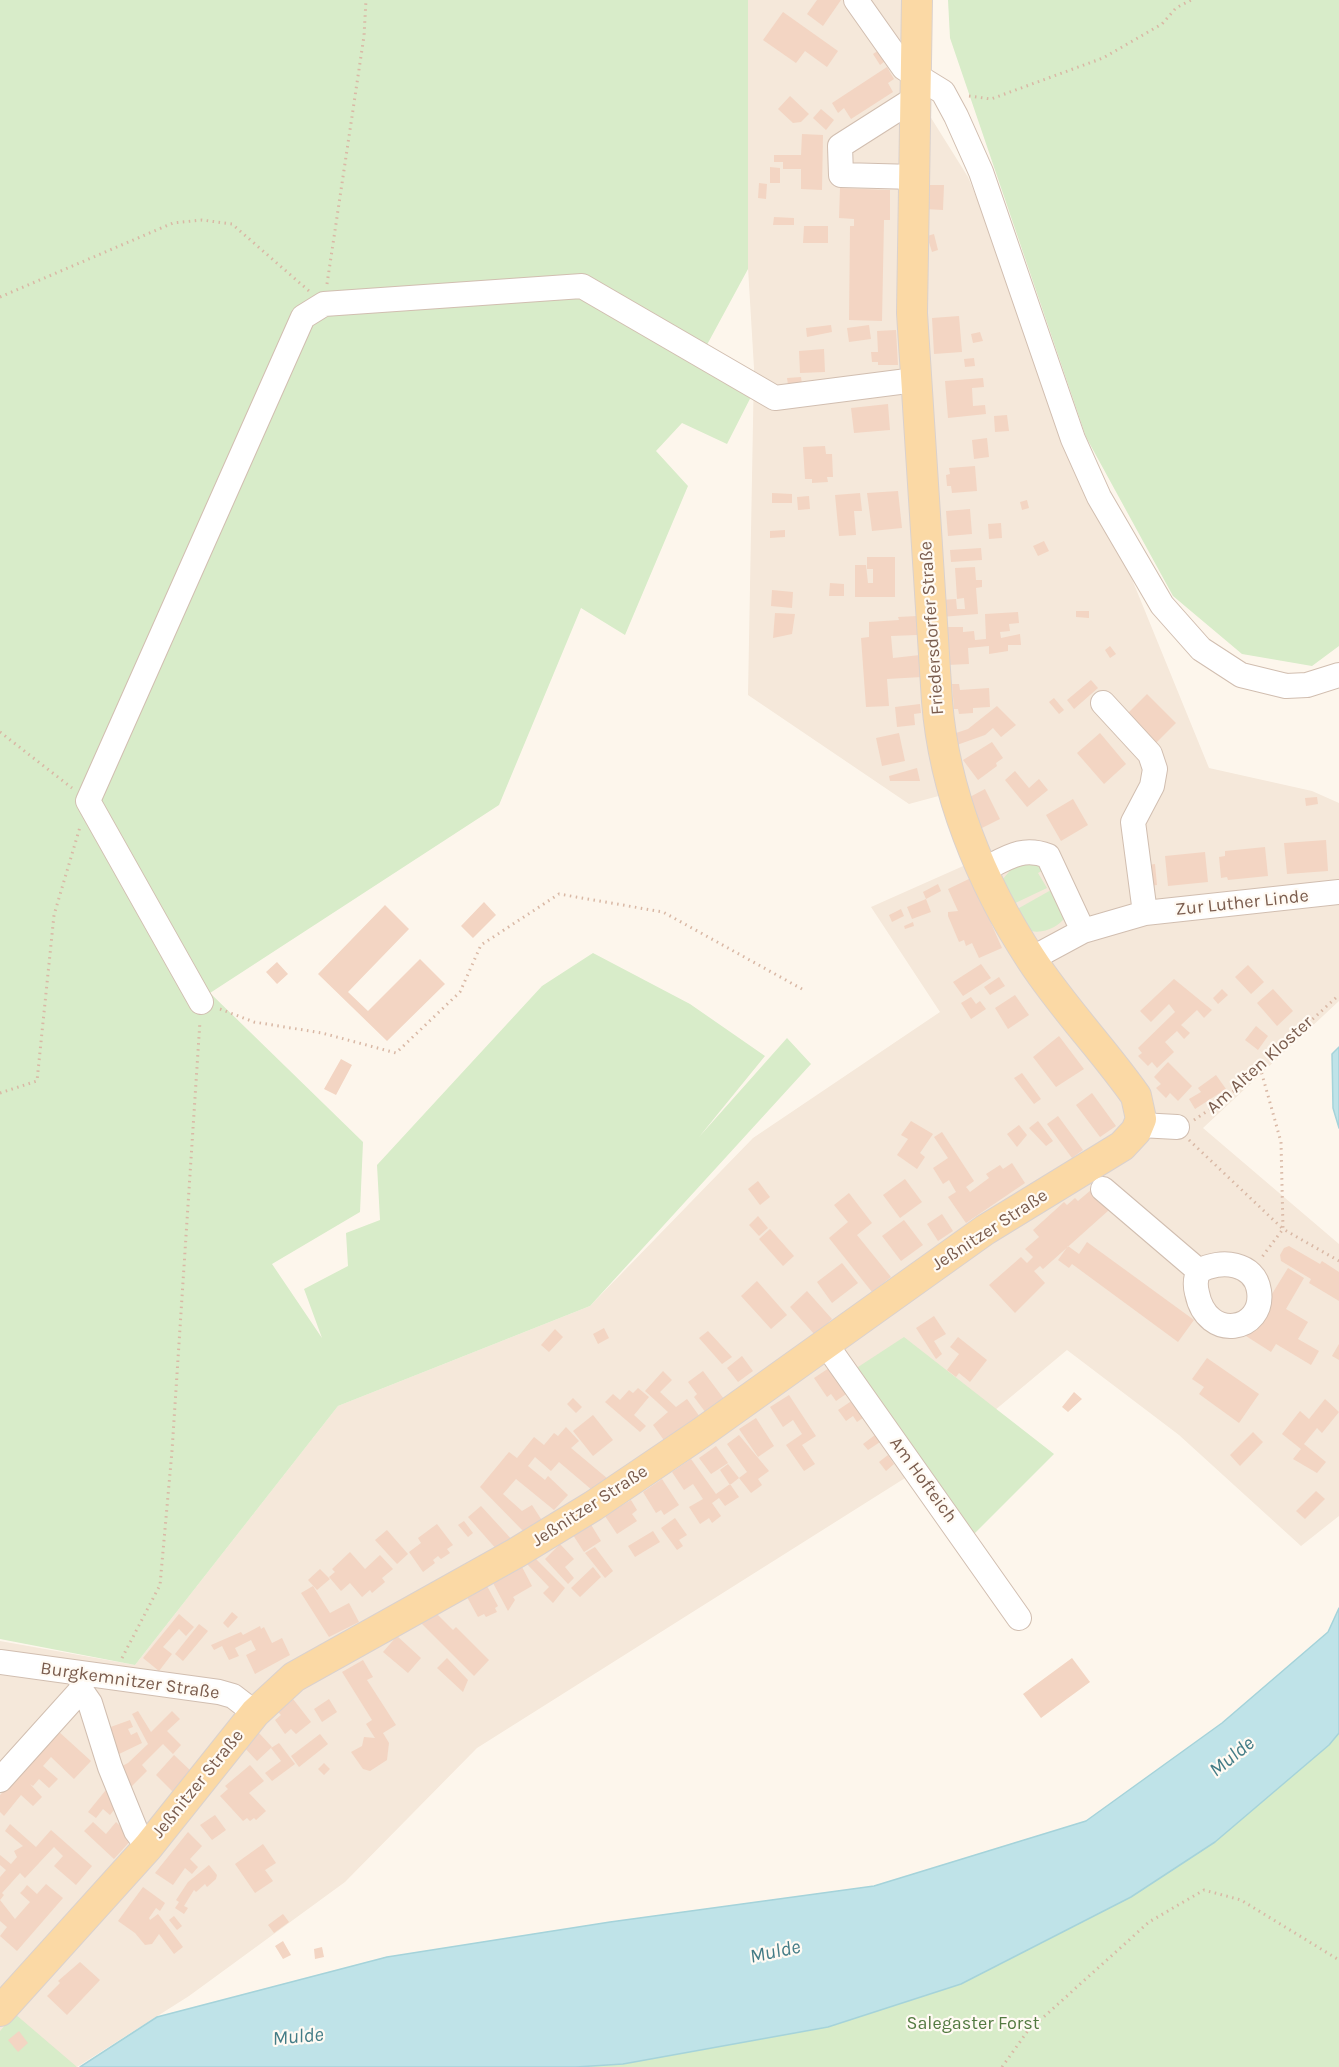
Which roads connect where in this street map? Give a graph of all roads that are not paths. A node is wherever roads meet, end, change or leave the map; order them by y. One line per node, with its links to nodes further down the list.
1 (856, 0): 3 (street)
2 (917, 0): 3 (main road, Friedersdorfer Straße)
3 (925, 88): 4 (main road, Friedersdorfer Straße); 4 (street); 6 (street)
4 (915, 177): 5 (main road, Friedersdorfer Straße)
5 (915, 380): 8 (main road, Friedersdorfer Straße); 13 (street)
6 (1339, 675)
7 (1103, 703): 10 (street)
8 (983, 870): 11 (street); 12 (main road, Friedersdorfer Straße)
9 (1339, 892): 10 (street, Zur Luther Linde)
10 (1145, 913): 11 (street, Zur Luther Linde)
11 (1083, 931): 12 (street, Zur Luther Linde)
12 (1031, 959): 14 (main road, Friedersdorfer Straße)
13 (201, 1002)
14 (1140, 1125): 15 (street); 16 (main road, Jeßnitzer Straße)
15 (1177, 1127)
16 (1096, 1181): 17 (street); 18 (main road, Jeßnitzer Straße)
17 (1199, 1271): 17 (street)
18 (825, 1343): 19 (street, Am Hofteich); 22 (main road, Jeßnitzer Straße)
19 (1019, 1618)
20 (0, 1662): 21 (street, Burgkemnitzer Straße)
21 (82, 1682): 22 (street, Burgkemnitzer Straße); 23 (street); 24 (street)
22 (255, 1713): 24 (main road, Jeßnitzer Straße)
23 (0, 1780)
24 (148, 1847): 25 (main road, Jeßnitzer Straße)
25 (0, 2011)

